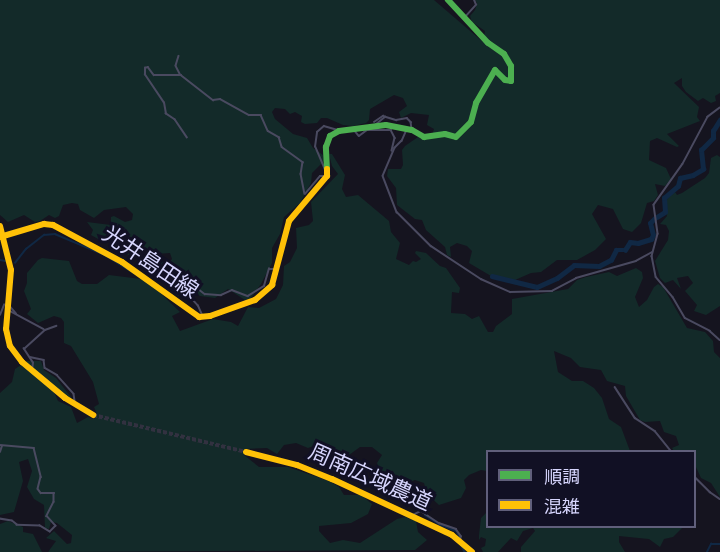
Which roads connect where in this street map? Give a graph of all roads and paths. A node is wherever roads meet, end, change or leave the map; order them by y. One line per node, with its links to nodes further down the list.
1 (448, 0): 3 (main road)
2 (474, 0): 3 (street)
3 (465, 19): 9 (main road)
4 (179, 56): 5 (street)
5 (181, 75): 11 (street); 13 (street)
6 (720, 108): 16 (street)
7 (375, 123): 8 (main road); 9 (main road); 9 (street)
8 (355, 128): 10 (main road); 12 (street)
9 (409, 130): 12 (street)
10 (339, 131): 13 (main road); 13 (street)
11 (187, 138)
12 (392, 155): 16 (street)
13 (327, 176): 17 (main road, 光井島田線)
14 (0, 226): 15 (main road)
15 (1, 236): 19 (main road); 22 (main road, 光井島田線)
16 (652, 252): 25 (street)
17 (277, 269): 22 (main road, 光井島田線); 22 (street)
18 (0, 303): 19 (street)
19 (7, 307): 20 (street); 20 (street); 21 (street); 27 (main road)
20 (16, 314): 24 (street)
21 (0, 315)
22 (202, 318)
23 (56, 327): 24 (street)
24 (45, 330): 26 (street)
25 (720, 340)
26 (30, 357): 27 (street); 29 (street)
27 (32, 370): 29 (main road)
28 (615, 387): 32 (street)
29 (74, 405): 30 (main road)
30 (93, 415)
31 (1, 445): 33 (street); 37 (street)
32 (670, 450)
33 (0, 452)
34 (246, 452): 38 (main road, 周南広域農道)
35 (696, 478): 36 (street)
36 (720, 499)
37 (0, 519)
38 (472, 552)

